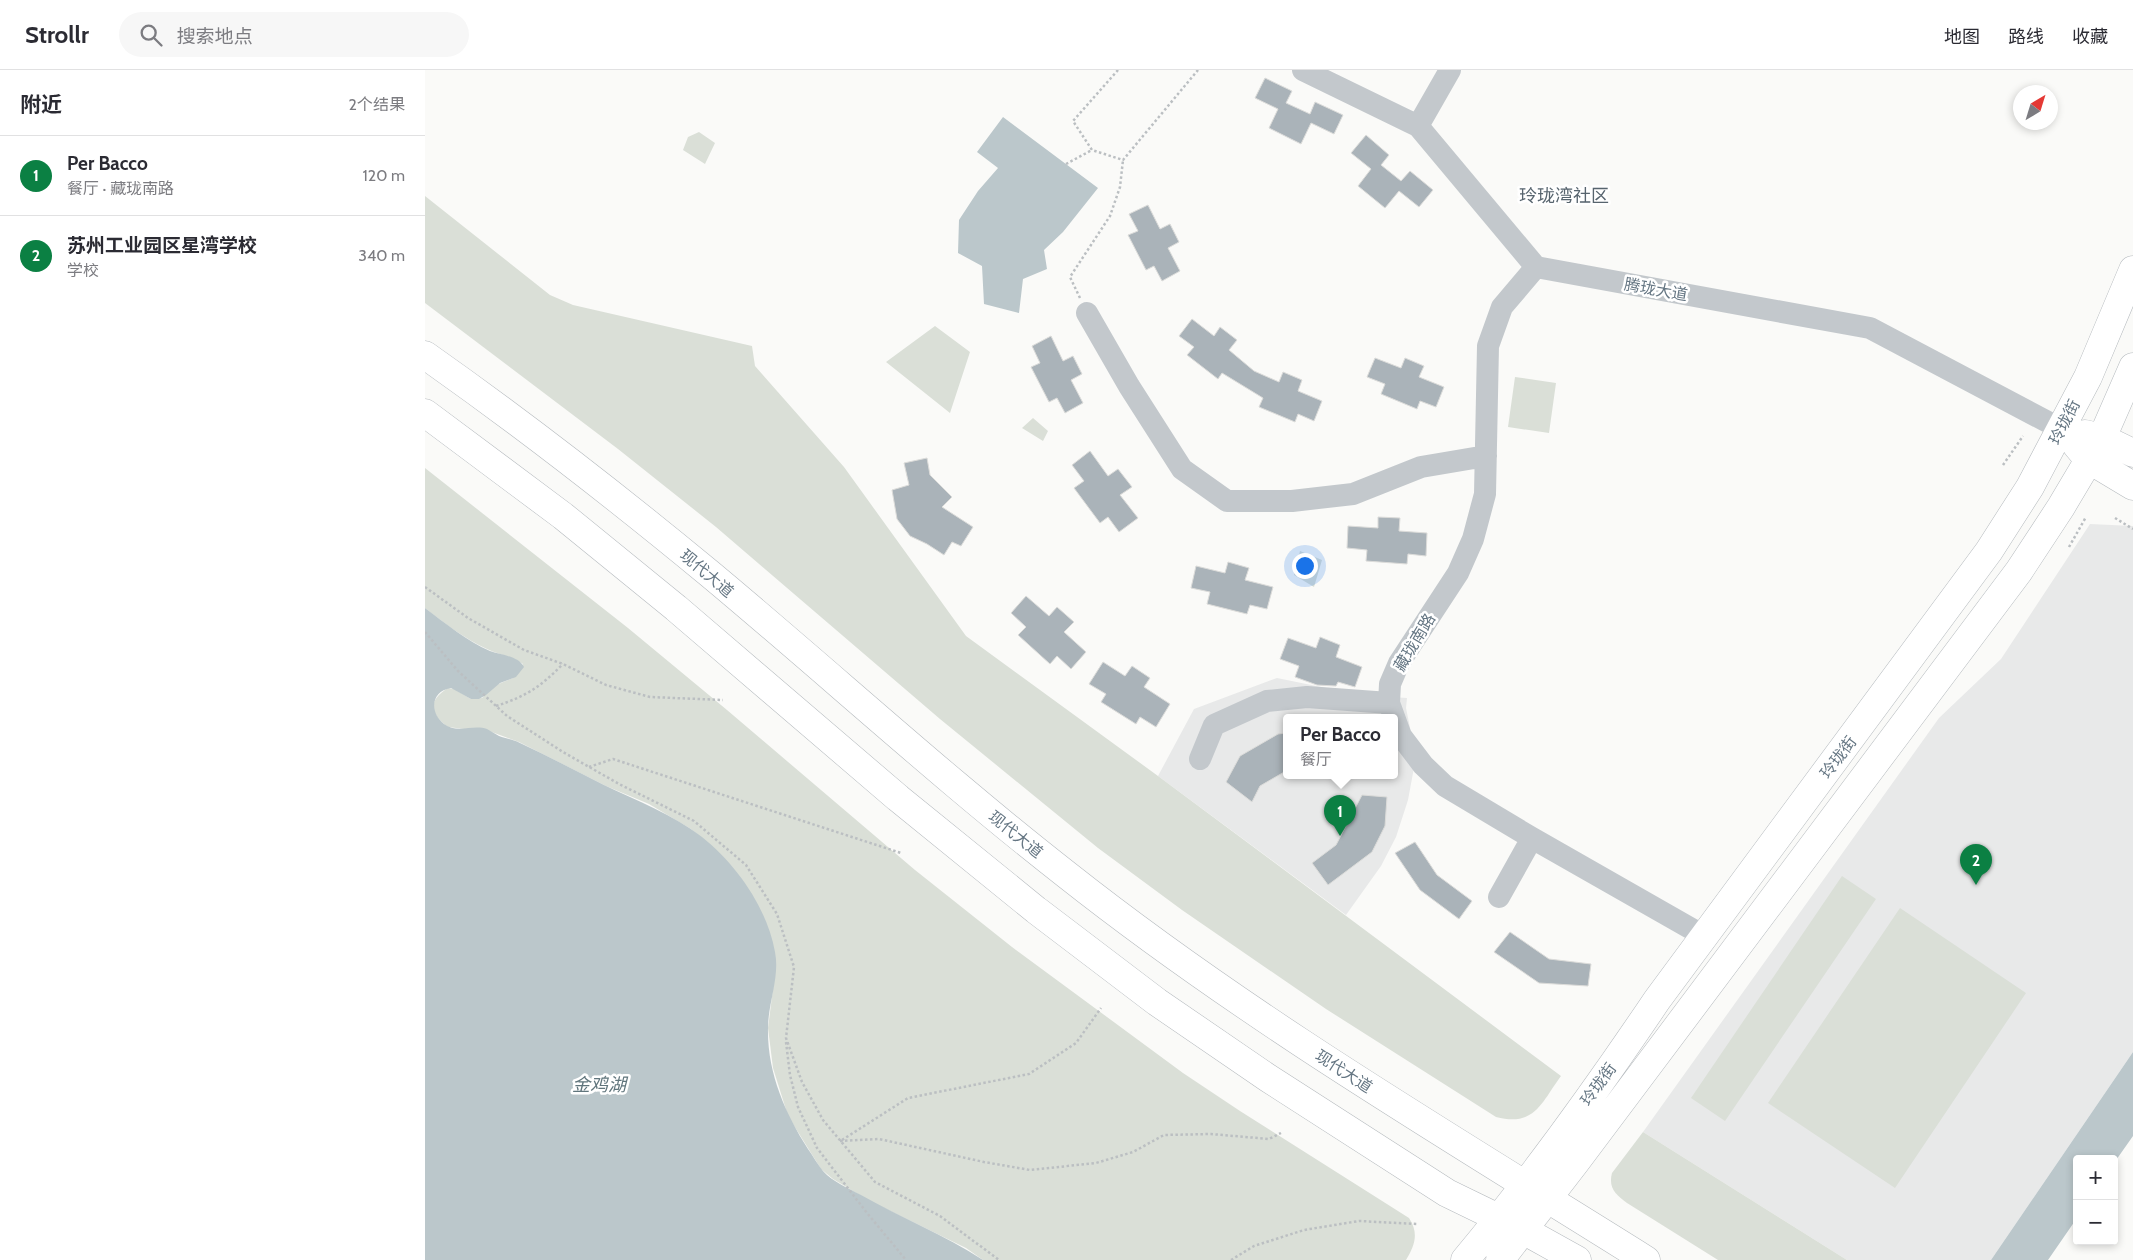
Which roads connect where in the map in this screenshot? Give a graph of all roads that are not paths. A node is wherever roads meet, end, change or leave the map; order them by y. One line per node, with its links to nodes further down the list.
1 (1303, 70): 3 (street)
2 (1450, 70): 3 (street)
3 (1418, 126): 4 (street)
4 (1536, 267): 10 (street, 腾珑大道); 13 (street, 藏珑南路)
5 (2133, 270): 10 (main road, 玲珑街)
6 (1087, 313): 13 (street)
7 (425, 355): 22 (main road, 现代大道)
8 (2133, 367): 11 (main road, 玲珑街)
9 (425, 413): 24 (main road)
10 (2061, 428): 11 (main road); 21 (main road, 玲珑街)
11 (2095, 449): 12 (main road); 14 (main road); 23 (main road, 玲珑街)
12 (2133, 453)
13 (1485, 456): 15 (street, 藏珑南路)
14 (2133, 486)
15 (1389, 703): 16 (street, 藏珑南路); 18 (street)
16 (1393, 714)
17 (1398, 728): 19 (street, 藏珑南路)
18 (1200, 759)
19 (1532, 838): 20 (street); 21 (street, 藏珑南路)
20 (1499, 898)
21 (1704, 936): 22 (main road, 玲珑街)
22 (1525, 1184): 23 (main road, 现代大道); 24 (main road, 玲珑街)
23 (1548, 1198): 25 (main road, 玲珑街); 29 (main road, 现代大道)
24 (1499, 1218): 25 (main road); 26 (main road, 玲珑街)
25 (1523, 1230): 27 (main road, 玲珑街); 28 (main road)
26 (1465, 1260)
27 (1500, 1260)
28 (1577, 1260)
29 (1646, 1260)

